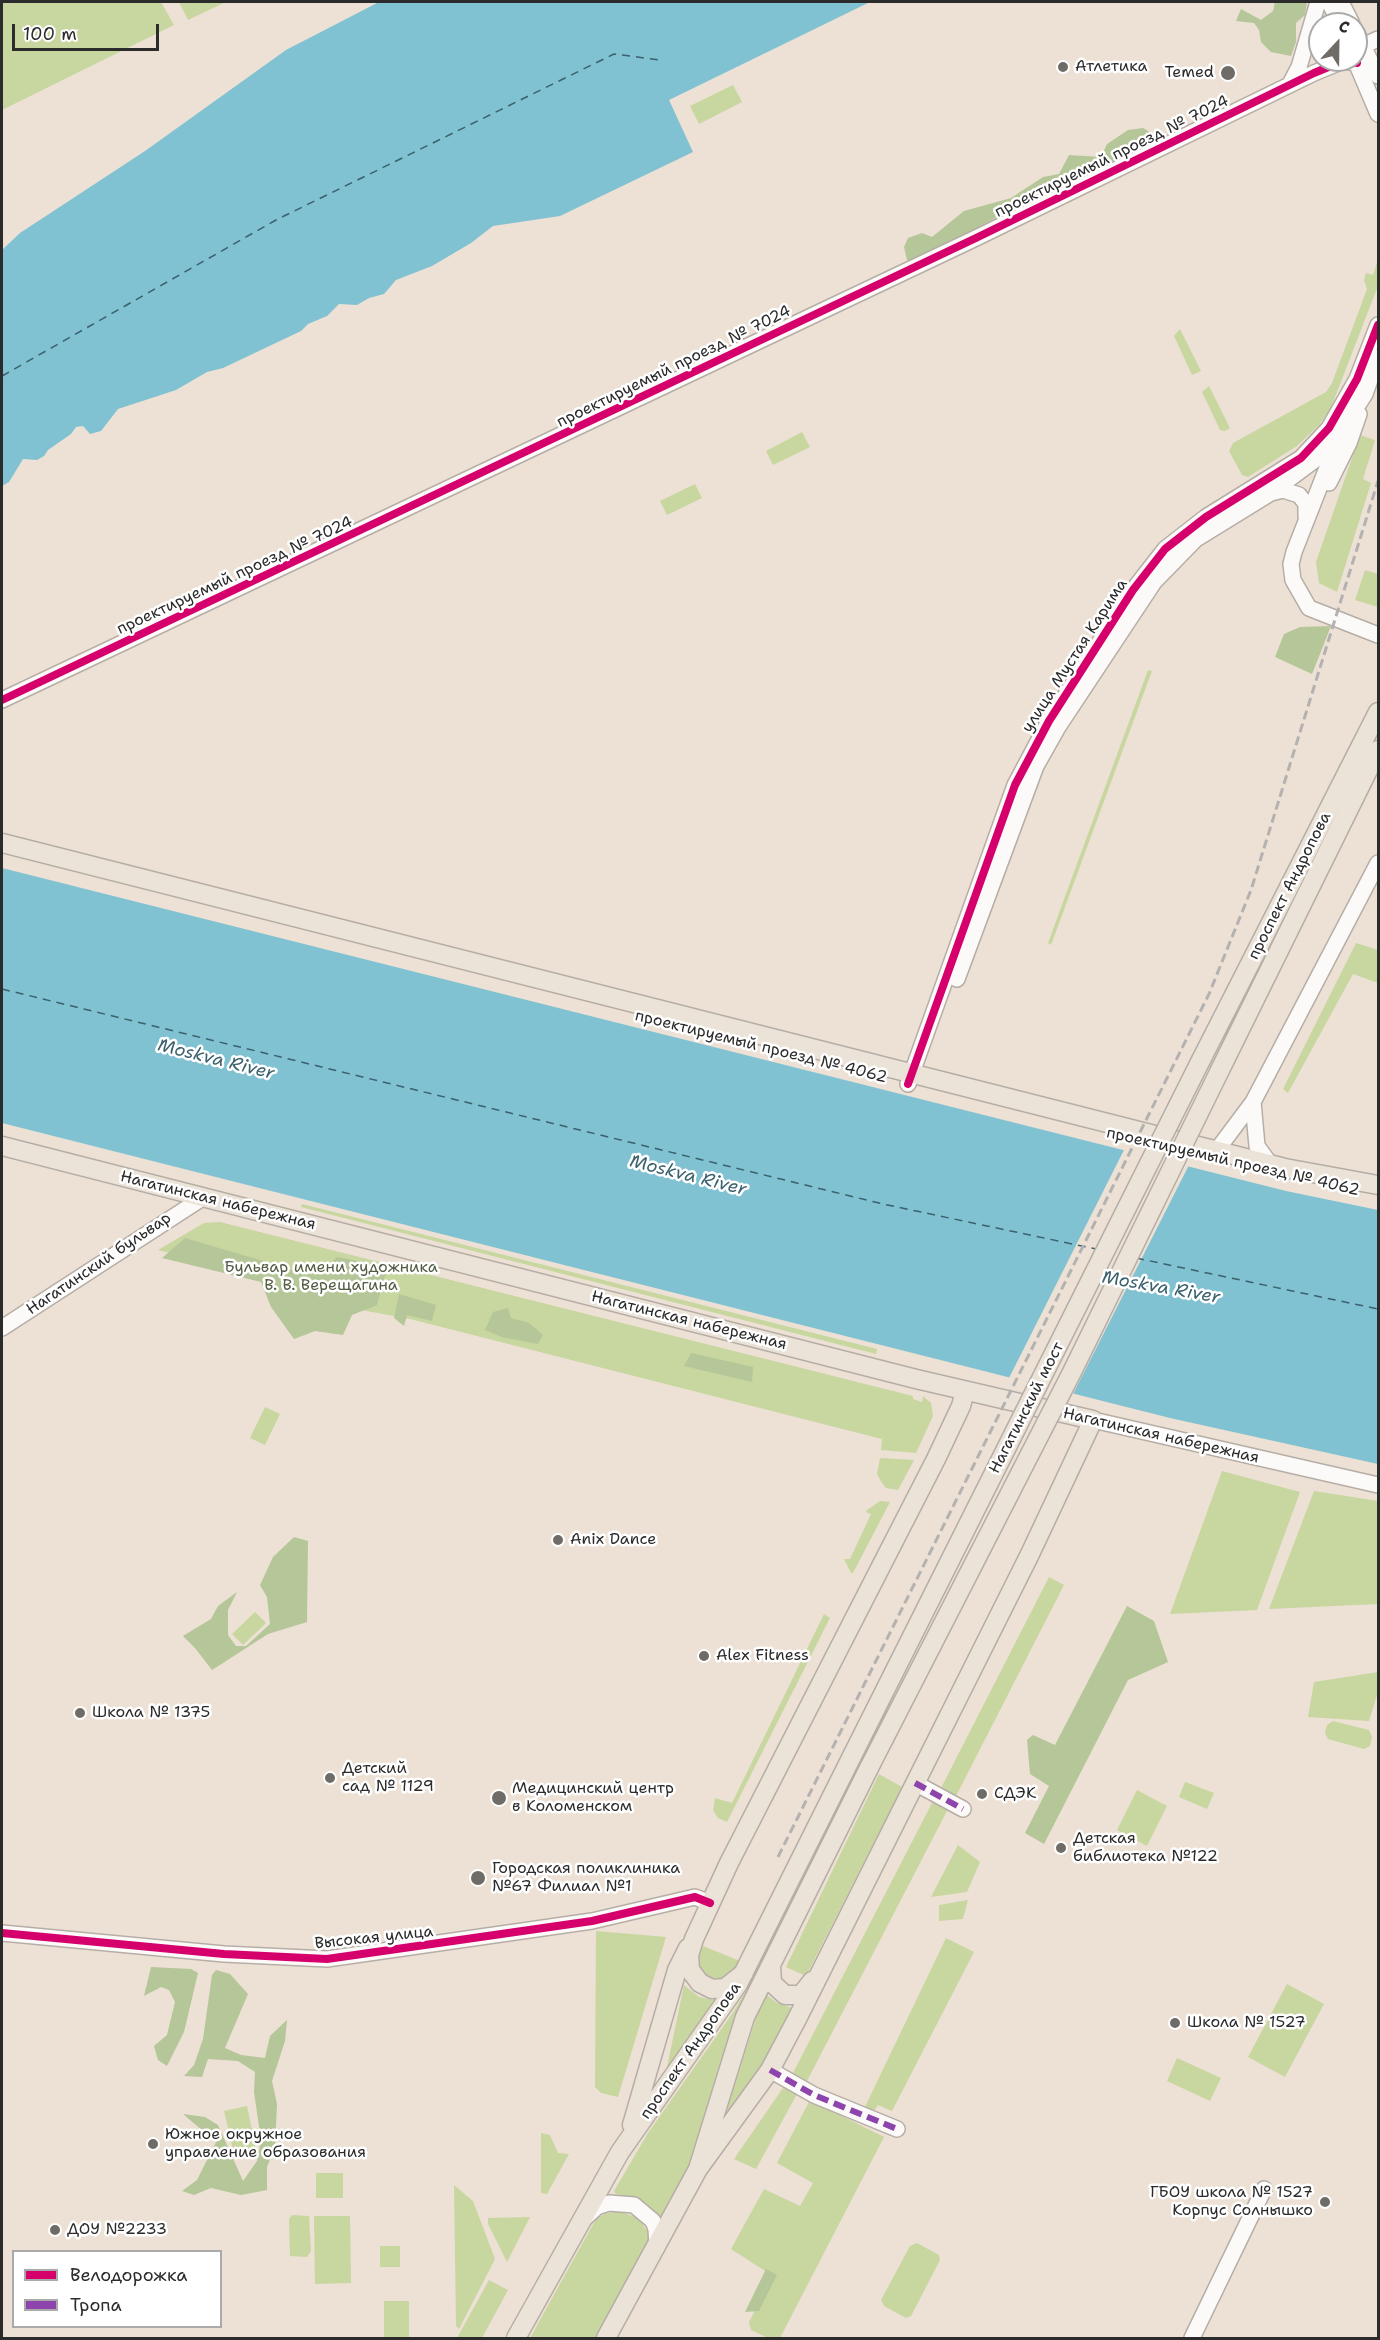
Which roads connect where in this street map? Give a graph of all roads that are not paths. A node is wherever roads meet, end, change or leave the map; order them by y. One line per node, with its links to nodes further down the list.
1 (1318, 2): 6 (street)
2 (1368, 55): 5 (street)
3 (1318, 72): 6 (street, проектируемый проезд № 7024)
4 (1360, 72): 7 (street)
5 (1378, 76)
6 (1290, 84): 20 (street, проектируемый проезд № 7024)
7 (1378, 114)
8 (1378, 325): 10 (street, улица Мустая Карима)
9 (1378, 357): 11 (street)
10 (1357, 379): 12 (street); 13 (street, улица Мустая Карима)
11 (1365, 394): 12 (street); 15 (street)
12 (1344, 427): 14 (street)
13 (1301, 458): 14 (street); 27 (street, улица Мустая Карима)
14 (1323, 460): 15 (street); 16 (street, улица Мустая Карима); 17 (street)
15 (1330, 479): 18 (street)
16 (1269, 494): 17 (street); 27 (street, улица Мустая Карима)
17 (1306, 519): 19 (street)
18 (1378, 624)
19 (1378, 635)
20 (2, 700)
21 (1378, 712): 25 (main road, проспект Андропова)
22 (1378, 750): 26 (main road, проспект Андропова)
23 (2, 843): 27 (main road, проектируемый проезд № 4062)
24 (1378, 863): 28 (street)
25 (1201, 1060): 43 (main road, Нагатинский мост, bridge)
26 (1220, 1070): 44 (main road, Нагатинский мост, bridge)
27 (915, 1080): 30 (main road, проектируемый проезд № 4062); 34 (main road, проектируемый проезд № 4062)
28 (1253, 1102): 30 (street); 31 (street)
29 (2, 1146): 33 (main road, Нагатинская набережная)
30 (1217, 1150): 31 (main road, проектируемый проезд № 4062)
31 (1270, 1164): 32 (main road, проектируемый проезд № 4062)
32 (1378, 1185)
33 (183, 1191): 35 (main road, Нагатинская набережная); 36 (street, Нагатинский бульвар)
34 (1378, 1196)
35 (204, 1197): 36 (street); 38 (main road, Нагатинская набережная)
36 (172, 1218): 37 (street, Нагатинский бульвар)
37 (2, 1328)
38 (964, 1391): 39 (main road, Нагатинская набережная); 47 (main road)
39 (1056, 1412): 40 (main road, Нагатинская набережная); 41 (main road)
40 (1093, 1420): 41 (main road); 42 (street, Нагатинская набережная)
41 (1075, 1458): 45 (main road)
42 (1378, 1485)
43 (852, 1756): 51 (main road, проспект Андропова)
44 (870, 1766): 50 (main road, проспект Андропова)
45 (915, 1783): 46 (street); 52 (main road)
46 (963, 1809)
47 (710, 1903): 48 (street, Высокая улица); 49 (main road)
48 (2, 1933)
49 (693, 1939): 51 (main road); 55 (main road)
50 (772, 1961): 52 (main road); 56 (main road, проспект Андропова)
51 (744, 1973): 55 (main road, проспект Андропова)
52 (817, 1975): 53 (main road)
53 (770, 2070): 54 (street); 56 (main road)
54 (897, 2129)
55 (620, 2152): 58 (main road, проспект Андропова)
56 (698, 2169): 59 (main road, проспект Андропова)
57 (1264, 2189): 62 (street)
58 (586, 2217): 59 (street); 60 (main road, проспект Андропова)
59 (657, 2247): 61 (main road, проспект Андропова)
60 (516, 2338)
61 (606, 2338)
62 (1192, 2338)

